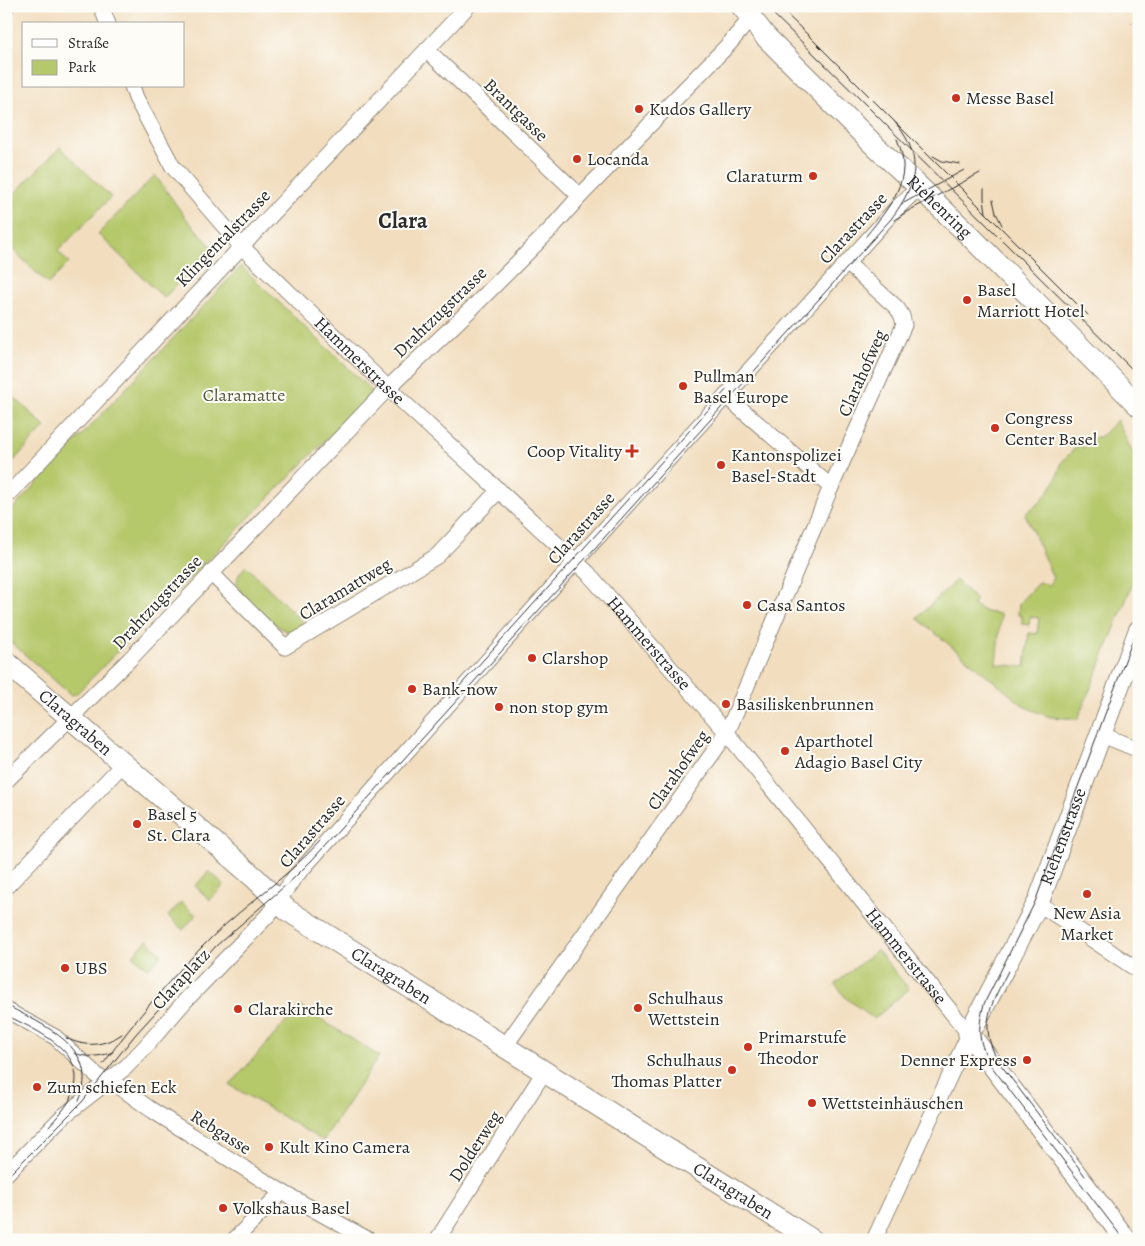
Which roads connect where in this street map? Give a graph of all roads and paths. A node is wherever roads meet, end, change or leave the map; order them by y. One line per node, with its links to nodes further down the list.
1 (101, 6): 4 (street)
2 (468, 6): 5 (street, Klingentalstrasse)
3 (747, 12): 7 (main road, Riehenring); 8 (street, Drahtzugstrasse)
4 (107, 22)
5 (427, 50): 8 (street, Brantgasse); 9 (street, Klingentalstrasse)
6 (133, 88): 9 (street, Hammerstrasse)
7 (919, 186): 10 (street, Clarastrasse); 13 (main road, Riehenring)
8 (580, 196): 11 (street, Drahtzugstrasse)
9 (242, 247): 11 (street, Hammerstrasse); 16 (street, Klingentalstrasse)
10 (846, 263): 12 (street, Clarastrasse); 14 (street, Clarahofweg)
11 (388, 388): 15 (street, Hammerstrasse); 18 (street, Drahtzugstrasse)
12 (726, 396): 14 (street); 17 (street, Clarastrasse)
13 (1139, 406)
14 (831, 487): 22 (street, Clarahofweg)
15 (499, 490): 17 (street, Hammerstrasse); 18 (street, Claramattweg)
16 (6, 497)
17 (576, 561): 22 (street, Hammerstrasse); 28 (street, Clarastrasse)
18 (211, 573): 21 (street, Drahtzugstrasse)
19 (1139, 632): 23 (main road, Riehenstrasse)
20 (6, 662): 21 (main road, Claragraben)
21 (71, 718): 25 (main road, Claragraben); 26 (street, Drahtzugstrasse)
22 (727, 733): 32 (street, Hammerstrasse); 33 (street, Clarahofweg)
23 (1100, 734): 24 (street); 29 (main road, Riehenstrasse)
24 (1139, 750)
25 (124, 763): 27 (street); 28 (main road, Claragraben)
26 (6, 782)
27 (6, 887)
28 (278, 902): 33 (main road, Claragraben); 35 (street, Claraplatz)
29 (1038, 903): 30 (street); 32 (main road, Riehenstrasse)
30 (1139, 971)
31 (6, 1010): 35 (street, Rebgasse)
32 (969, 1034): 38 (street); 43 (main road, Hammerstrasse)
33 (505, 1046): 34 (main road, Claragraben)
34 (544, 1072): 41 (street, Dolderweg); 42 (main road, Claragraben)
35 (109, 1079): 36 (street, Claraplatz); 37 (street, Rebgasse)
36 (6, 1174)
37 (282, 1192): 39 (street); 40 (street, Rebgasse)
38 (876, 1235)
39 (234, 1240)
40 (369, 1240)
41 (437, 1240)
42 (812, 1240)
43 (1126, 1240)

